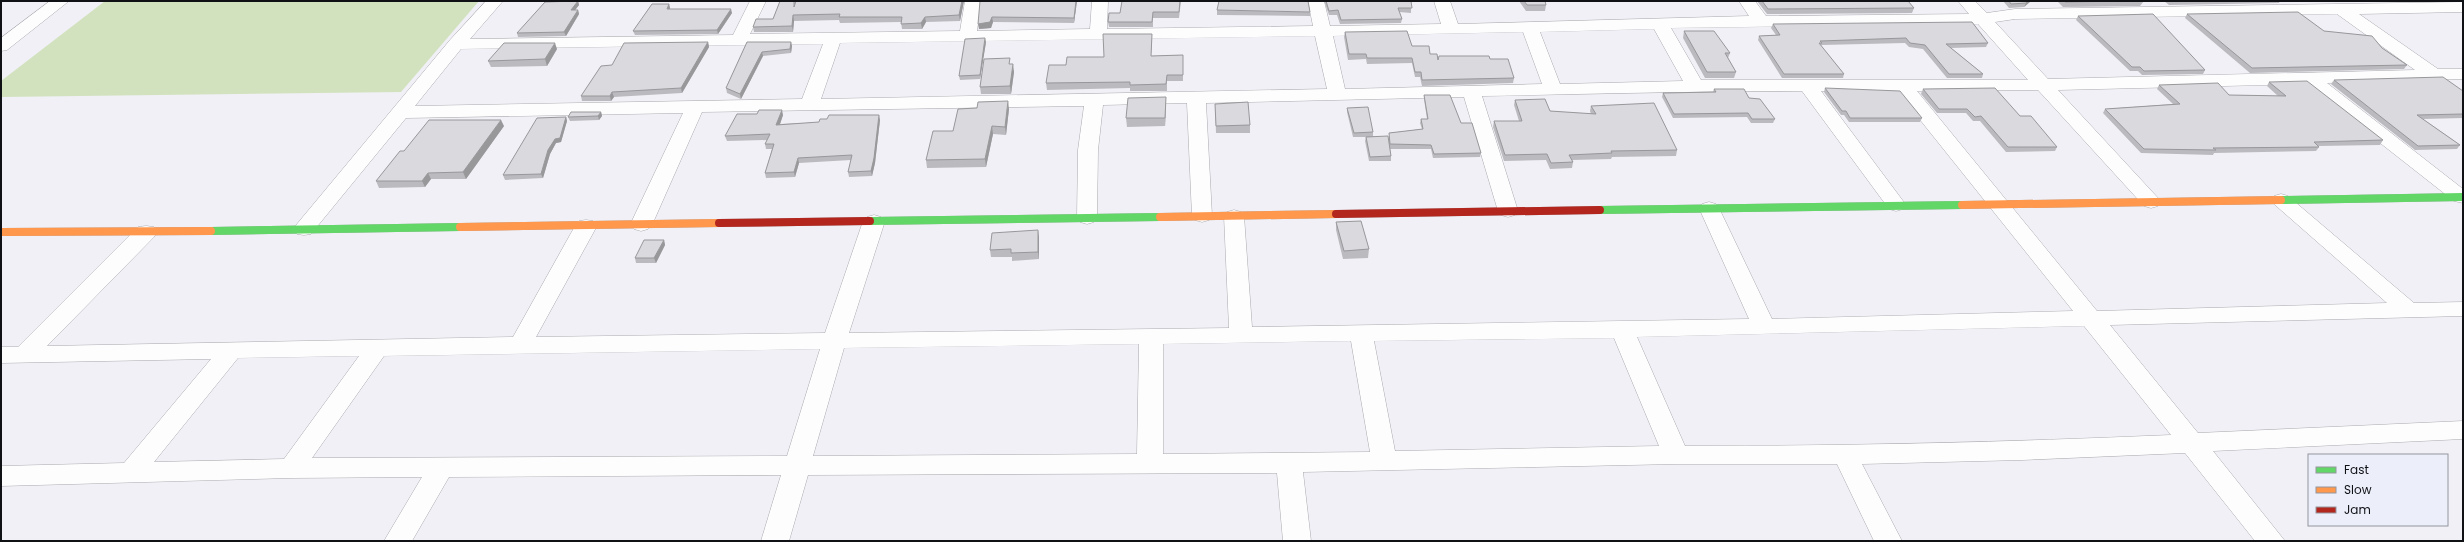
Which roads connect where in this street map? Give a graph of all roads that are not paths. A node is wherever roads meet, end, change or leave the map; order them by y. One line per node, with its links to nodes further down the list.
1 (61, 1): 24 (street)
2 (495, 1): 23 (street)
3 (758, 1): 22 (street)
4 (973, 1): 20 (street)
5 (1100, 1): 19 (street)
6 (1316, 1): 18 (street)
7 (1442, 1): 17 (street)
8 (1747, 1): 14 (street)
9 (1966, 1): 13 (street)
10 (2223, 5): 12 (street); 13 (street)
11 (2463, 7): 12 (street)
12 (2342, 9): 26 (street)
13 (1982, 19): 14 (street); 28 (street)
14 (1761, 21): 15 (street)
15 (1660, 24): 16 (street); 29 (street)
16 (1530, 27): 17 (street); 32 (street)
17 (1451, 29): 18 (street)
18 (1323, 31): 19 (street); 34 (street)
19 (1098, 34): 20 (street)
20 (968, 37): 21 (street)
21 (833, 39): 22 (street); 37 (street)
22 (739, 40): 23 (street)
23 (456, 44): 39 (street)
24 (1, 46)
25 (2463, 74): 26 (street)
26 (2434, 75): 27 (street)
27 (2308, 77): 28 (street); 40 (street)
28 (2043, 85): 31 (street); 42 (street)
29 (1695, 86): 30 (street); 32 (street)
30 (1808, 86): 31 (street); 44 (street)
31 (1904, 86): 43 (street)
32 (1554, 91): 33 (street)
33 (1472, 92): 34 (street); 46 (street)
34 (1337, 94): 35 (street)
35 (1196, 97): 36 (street); 47 (street)
36 (1094, 100): 37 (street); 49 (street)
37 (810, 104): 38 (street)
38 (695, 106): 39 (street); 51 (street)
39 (400, 112): 53 (street)
40 (2462, 197): 41 (street)
41 (2281, 200): 42 (street); 57 (street)
42 (2151, 202): 43 (street)
43 (1996, 203): 44 (street); 58 (street)
44 (1896, 205): 45 (street)
45 (1709, 208): 46 (street); 59 (street)
46 (1508, 211): 48 (street)
47 (1202, 216): 48 (street); 49 (street)
48 (1234, 216): 62 (street)
49 (1087, 218): 50 (street)
50 (874, 221): 51 (street); 64 (street)
51 (641, 225): 52 (street)
52 (586, 226): 53 (street); 65 (street)
53 (304, 229): 55 (street)
54 (1, 232): 55 (street)
55 (146, 232): 69 (street)
56 (2463, 309): 57 (street)
57 (2408, 310): 58 (street)
58 (2089, 318): 59 (street); 71 (street)
59 (1764, 326): 60 (street)
60 (1622, 330): 61 (street); 72 (street)
61 (1361, 333): 62 (street); 74 (street)
62 (1241, 334): 63 (street)
63 (1151, 337): 64 (street); 75 (street)
64 (834, 342): 65 (street); 77 (street)
65 (520, 345): 66 (street)
66 (377, 348): 67 (street); 78 (street)
67 (230, 352): 69 (street); 80 (street)
68 (1, 355): 69 (street)
69 (24, 355)
70 (2463, 430): 71 (street)
71 (2192, 442): 73 (street); 86 (street)
72 (1676, 455): 73 (street); 74 (street)
73 (1845, 455): 85 (street)
74 (1384, 461): 76 (street)
75 (1150, 463): 76 (street); 77 (street)
76 (1289, 464): 84 (street)
77 (796, 467): 79 (street); 83 (street)
78 (291, 468): 79 (street); 80 (street)
79 (441, 468): 82 (street)
80 (131, 473): 81 (street)
81 (1, 476)
82 (398, 541)
83 (776, 541)
84 (1297, 541)
85 (1888, 541)
86 (2271, 541)

